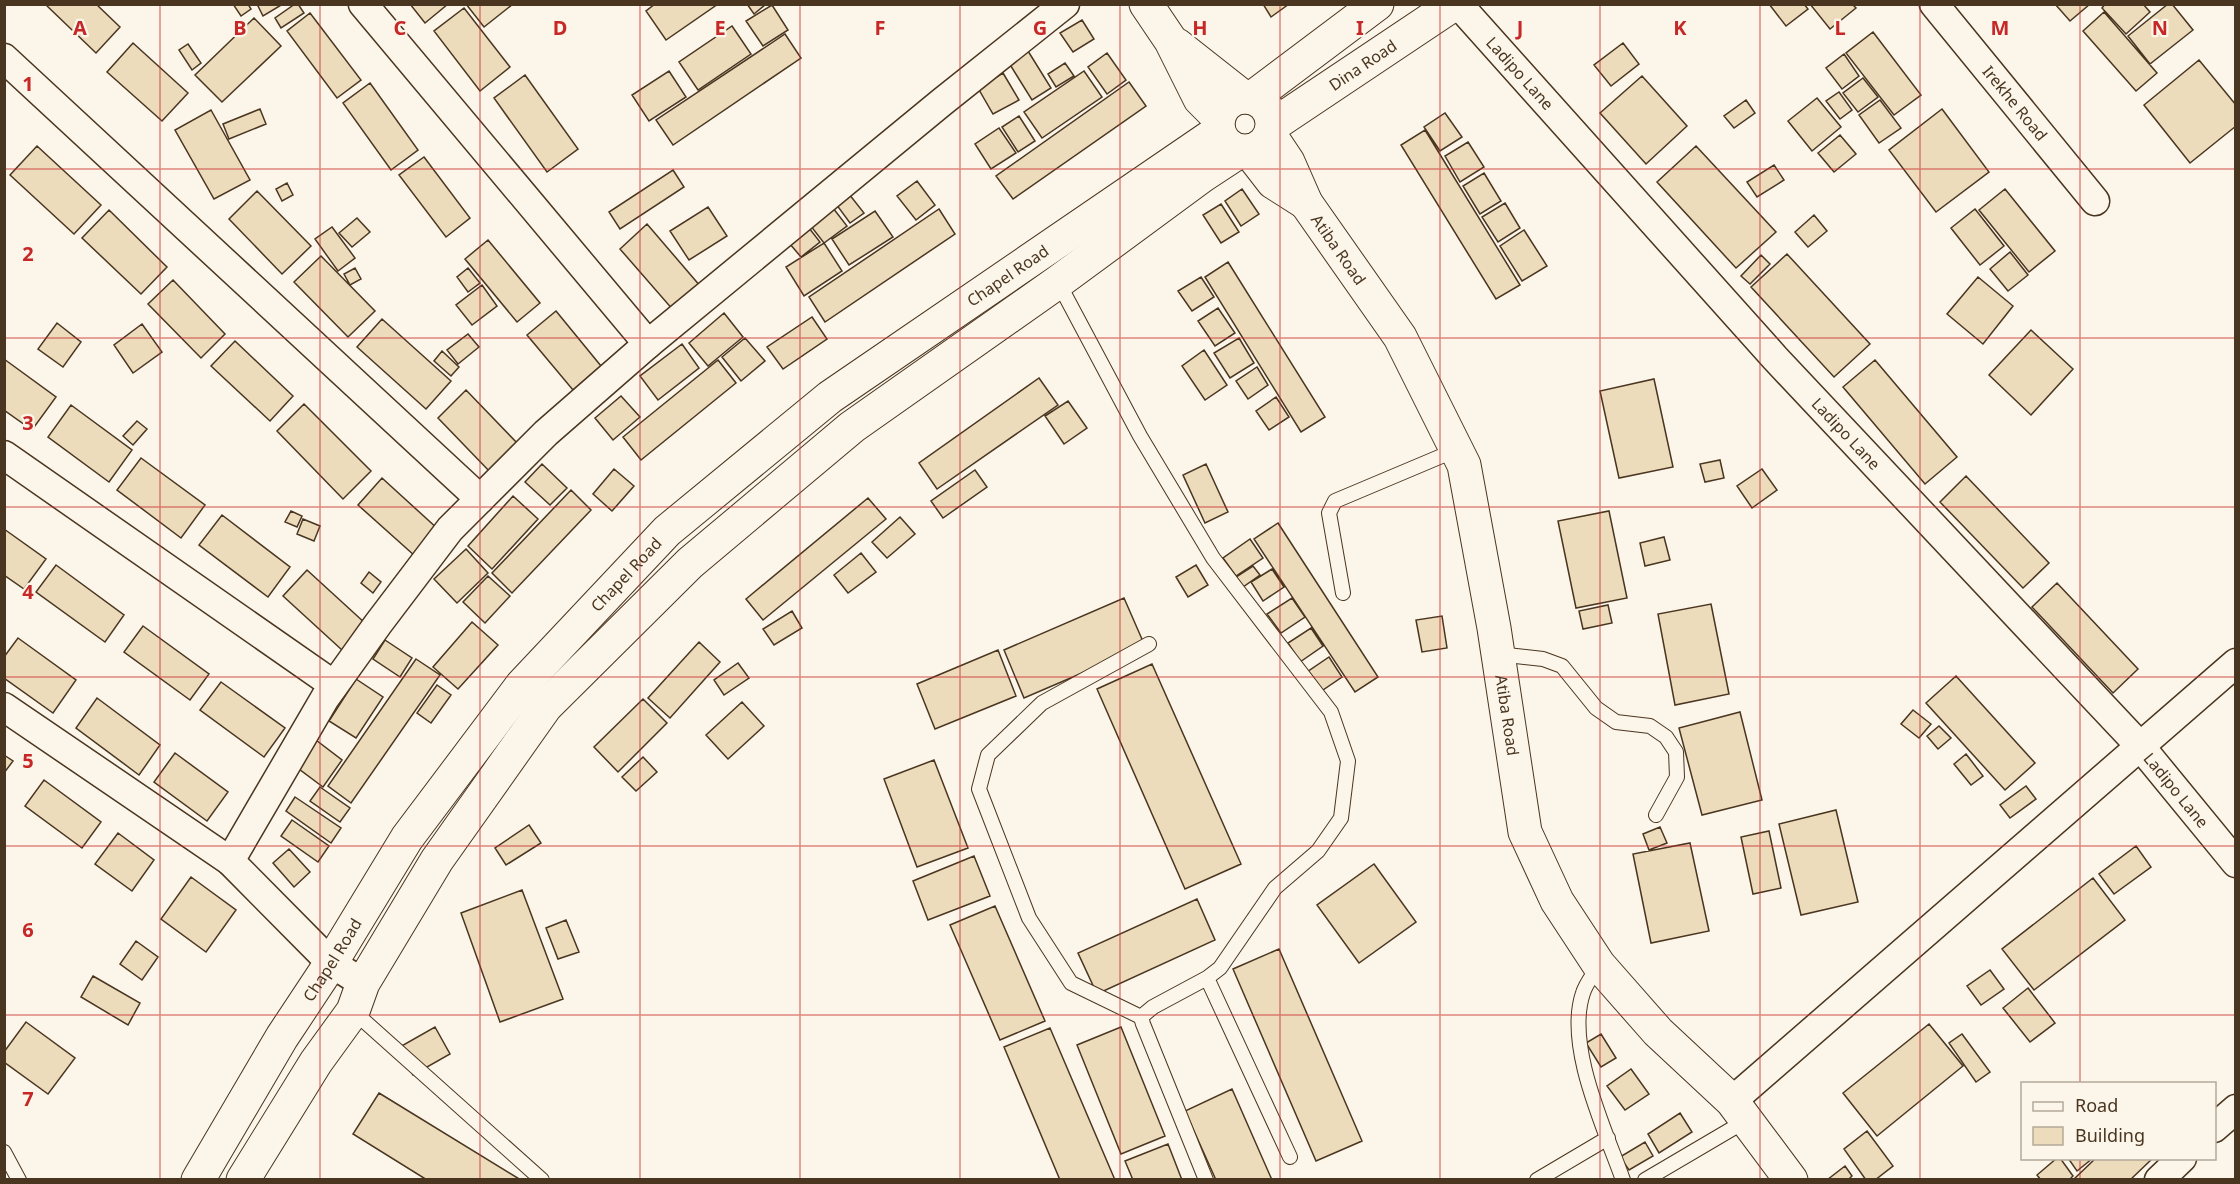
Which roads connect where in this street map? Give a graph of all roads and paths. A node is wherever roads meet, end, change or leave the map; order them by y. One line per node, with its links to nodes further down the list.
1 (363, 4): 11 (street)
2 (1065, 4): 11 (street)
3 (1146, 4): 8 (street, Atiba Road)
4 (1377, 4): 8 (street)
5 (1456, 4): 8 (street, Dina Road); 21 (street, Ladipo Lane)
6 (1934, 4): 9 (street, Irekhe Road)
7 (4, 58): 14 (street)
8 (1246, 126): 10 (street, Chapel Road); 12 (street, Atiba Road); 25 (street, Chapel Road)
9 (2095, 201)
10 (1058, 282): 27 (lane); 28 (street, Chapel Road)
11 (648, 344): 14 (street)
12 (1456, 450): 15 (lane); 17 (street, Atiba Road)
13 (4, 455): 19 (street)
14 (480, 499): 19 (street)
15 (1343, 593)
16 (1149, 644): 29 (lane)
17 (1498, 654): 22 (lane); 26 (street, Atiba Road)
18 (2235, 663): 21 (street)
19 (334, 685): 23 (street)
20 (4, 707): 23 (street)
21 (2140, 747): 24 (street, Ladipo Lane); 31 (street)
22 (1656, 814)
23 (230, 861): 25 (street)
24 (2235, 863)
25 (331, 963): 28 (street); 38 (street, Chapel Road)
26 (1599, 965): 31 (street, Atiba Road); 33 (lane)
27 (1207, 978): 29 (lane); 35 (lane)
28 (358, 997): 39 (street, Chapel Road); 40 (lane)
29 (1141, 1017): 41 (lane)
30 (2235, 1109): 32 (street)
31 (1739, 1111): 44 (lane); 45 (street, Atiba Road)
32 (2216, 1126)
33 (1608, 1138): 42 (lane); 43 (lane)
34 (4, 1152): 37 (lane)
35 (1290, 1157)
36 (2180, 1160): 46 (street)
37 (19, 1179)
38 (198, 1179)
39 (243, 1179)
40 (542, 1179)
41 (1206, 1179)
42 (1537, 1179)
43 (1623, 1179)
44 (1646, 1179)
45 (1791, 1179)
46 (2159, 1179)

